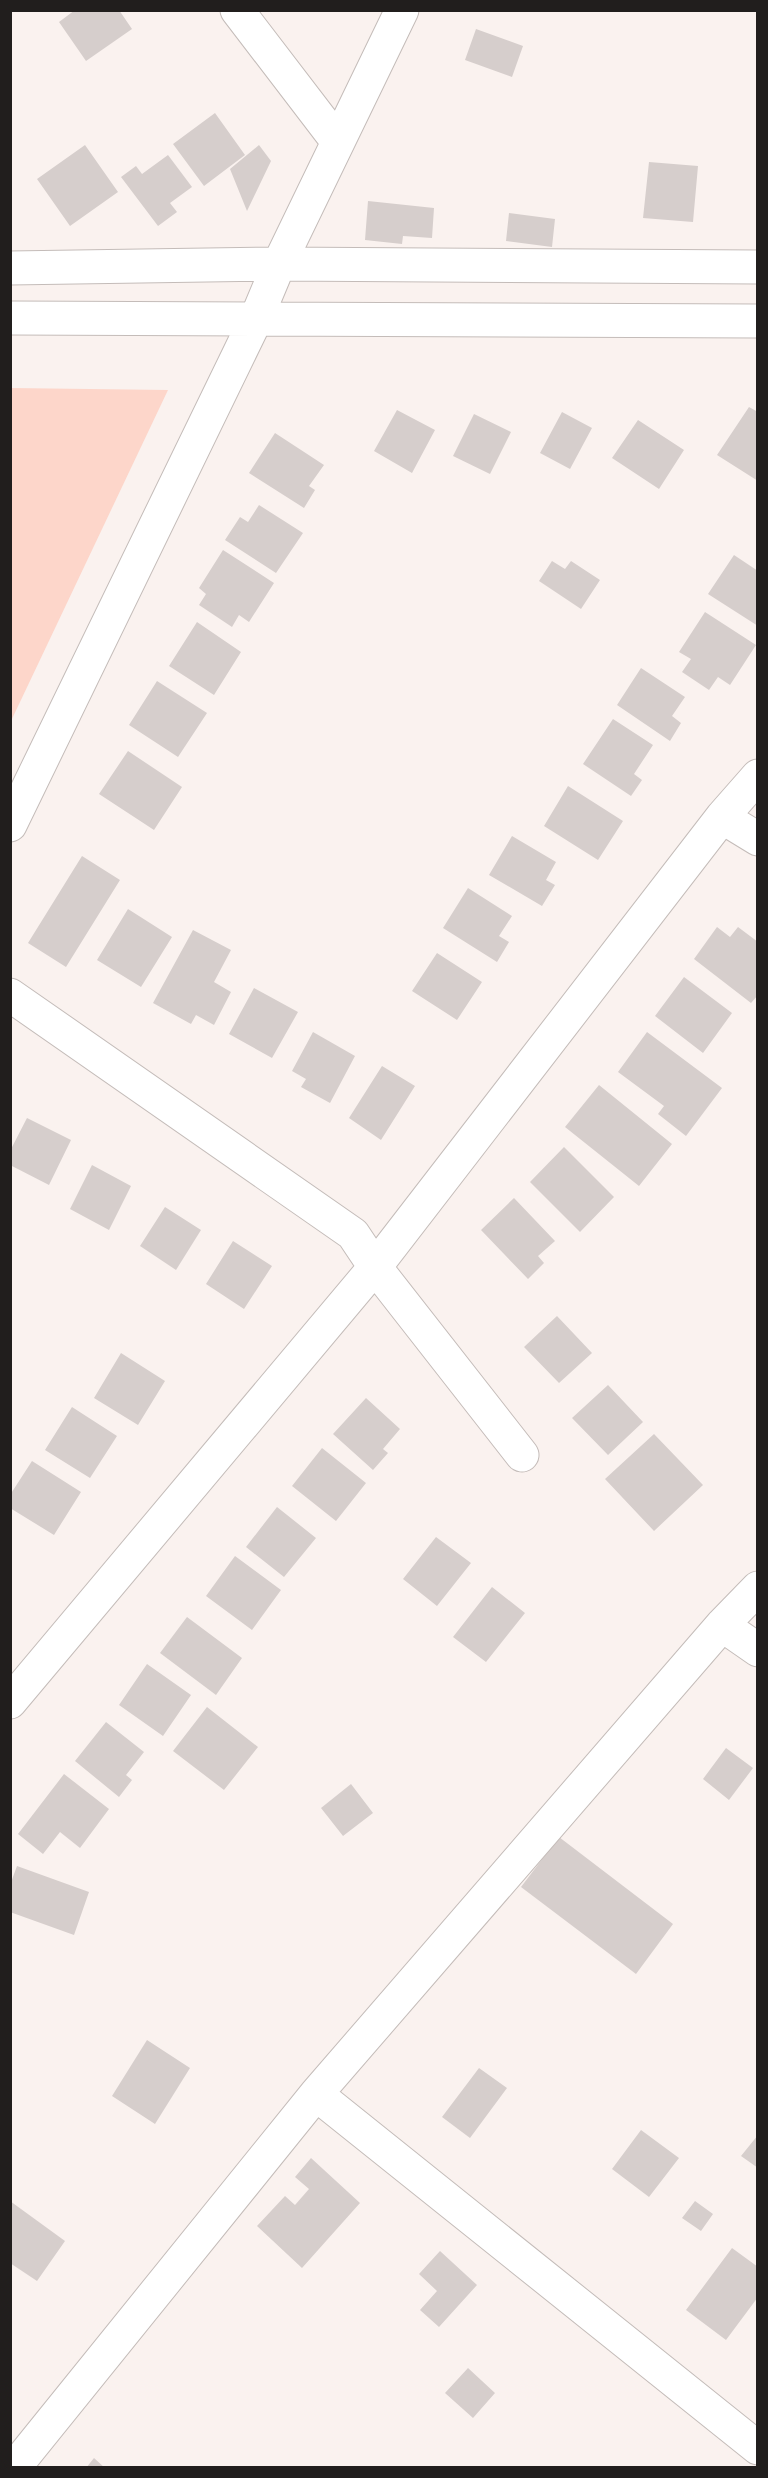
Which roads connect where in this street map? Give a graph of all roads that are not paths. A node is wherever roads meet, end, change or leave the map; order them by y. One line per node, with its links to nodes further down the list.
1 (237, 10): 3 (street)
2 (402, 10): 3 (street)
3 (338, 142): 4 (street)
4 (279, 264): 5 (street); 6 (street); 8 (street)
5 (758, 267)
6 (10, 268)
7 (10, 318): 8 (street)
8 (256, 319): 9 (street); 12 (street)
9 (758, 321)
10 (758, 776): 11 (street)
11 (722, 817): 13 (street); 15 (street)
12 (10, 825)
13 (758, 839)
14 (10, 995): 15 (street)
15 (375, 1267): 16 (street); 20 (street)
16 (522, 1455)
17 (758, 1588): 18 (street)
18 (722, 1625): 19 (street); 21 (street)
19 (758, 1650)
20 (10, 1702)
21 (316, 2094): 22 (street); 23 (street)
22 (758, 2448)
23 (14, 2468)

